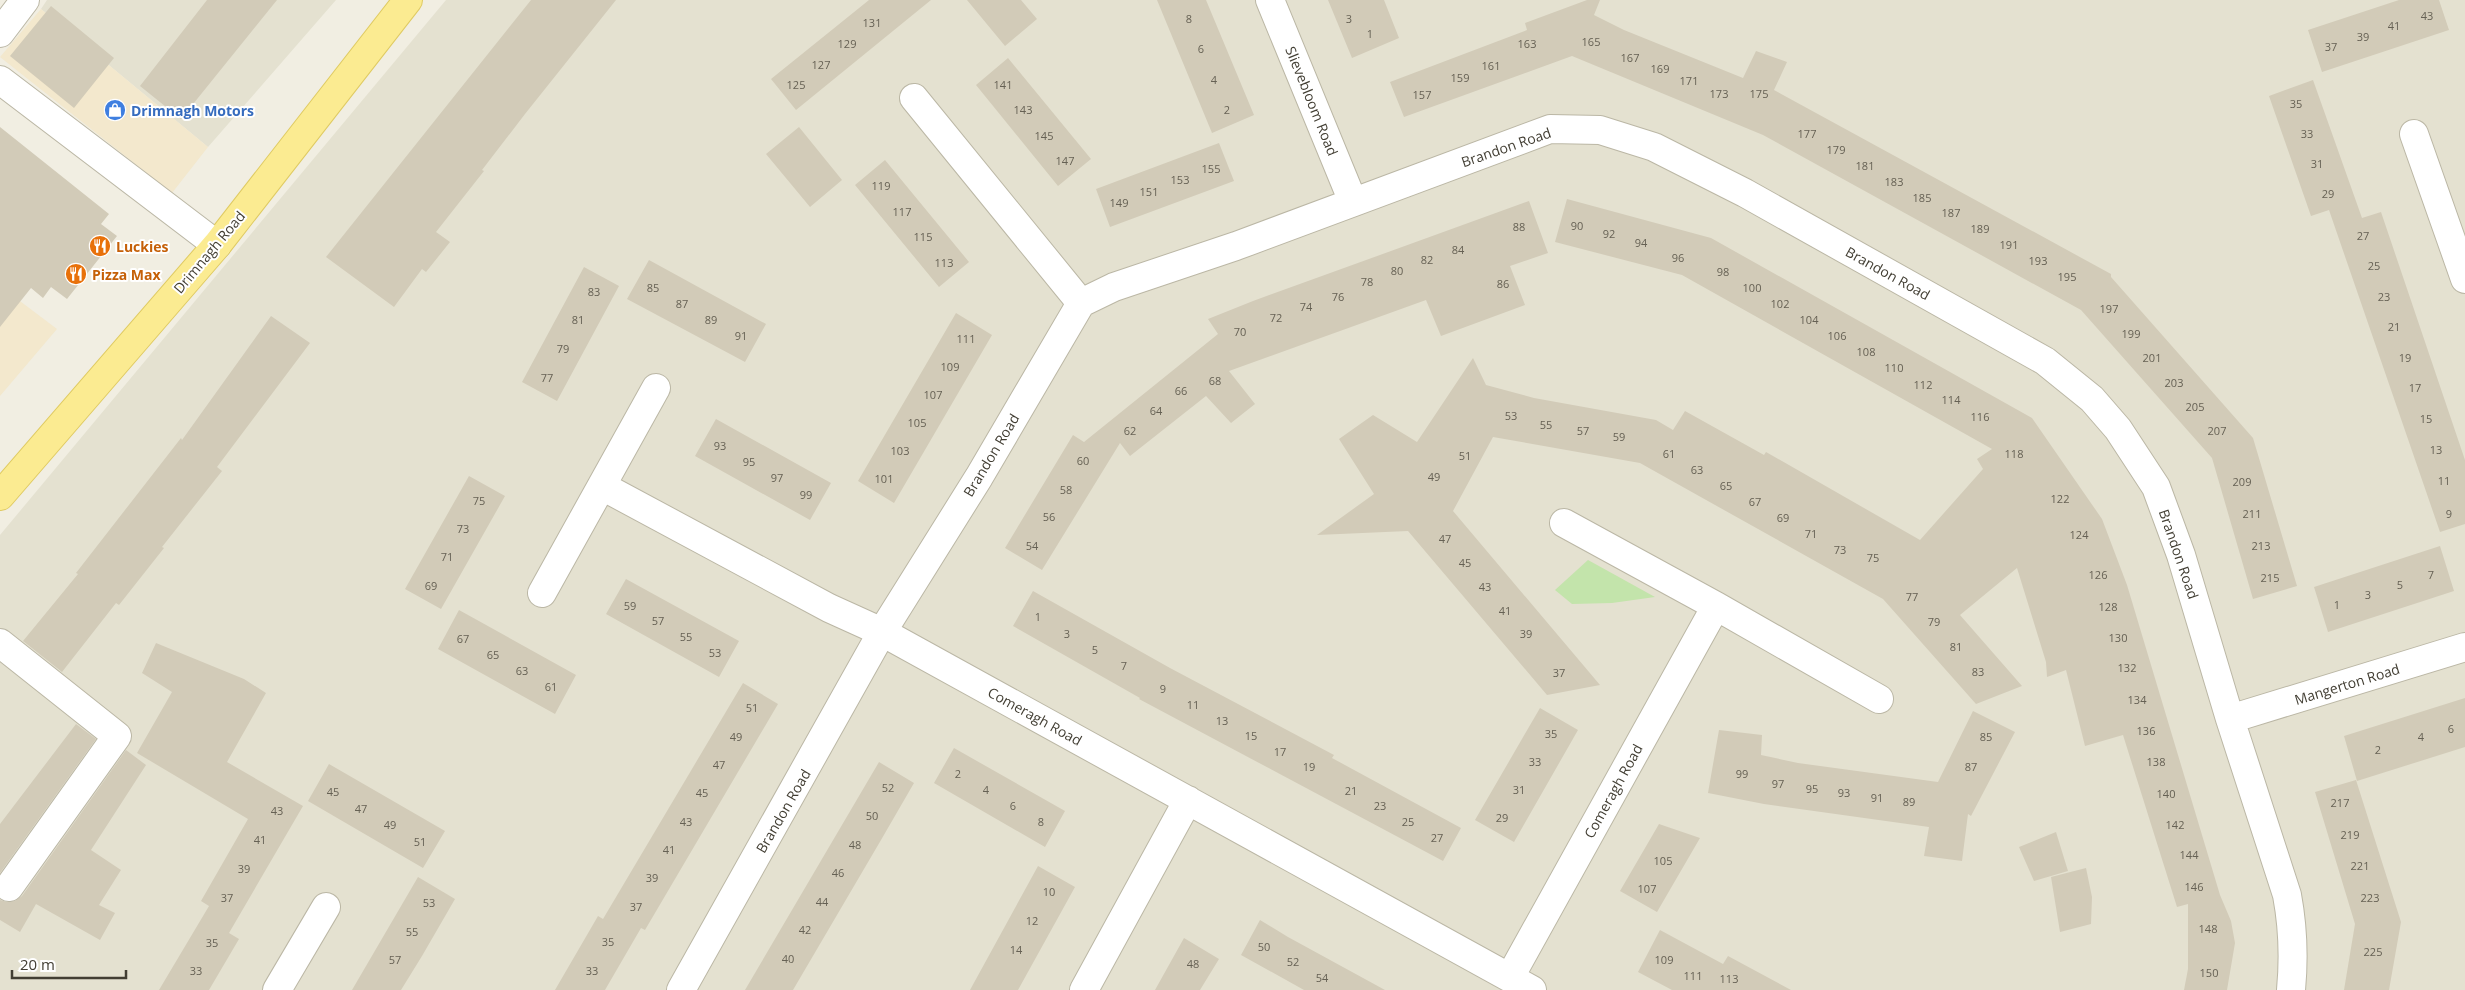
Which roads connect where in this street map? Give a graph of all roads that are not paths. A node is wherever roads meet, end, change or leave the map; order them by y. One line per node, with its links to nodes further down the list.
1 (25, 0): 4 (street)
2 (408, 0): 9 (main road, Drimnagh Road)
3 (1270, 0): 8 (street, Slievebloom Road)
4 (0, 33)
5 (0, 80): 9 (street)
6 (914, 98): 11 (street)
7 (2414, 134): 10 (street)
8 (1353, 202): 11 (street, Brandon Road); 22 (street, Brandon Road)
9 (217, 246): 14 (main road, Drimnagh Road)
10 (2465, 279)
11 (1081, 303): 18 (street, Brandon Road)
12 (656, 388): 13 (street)
13 (602, 486): 16 (street); 18 (street)
14 (0, 496)
15 (1564, 523): 17 (street)
16 (542, 594)
17 (1716, 606): 21 (street); 26 (street, Comeragh Road)
18 (882, 632): 23 (street, Comeragh Road); 28 (street, Brandon Road)
19 (0, 643): 24 (street)
20 (2465, 647): 22 (street, Mangerton Road)
21 (1880, 699)
22 (2230, 719): 30 (street, Brandon Road)
23 (1188, 800): 26 (street, Comeragh Road); 29 (street)
24 (9, 887)
25 (326, 907): 27 (street)
26 (1521, 984)
27 (277, 990)
28 (681, 990)
29 (1084, 990)
30 (2291, 990)

